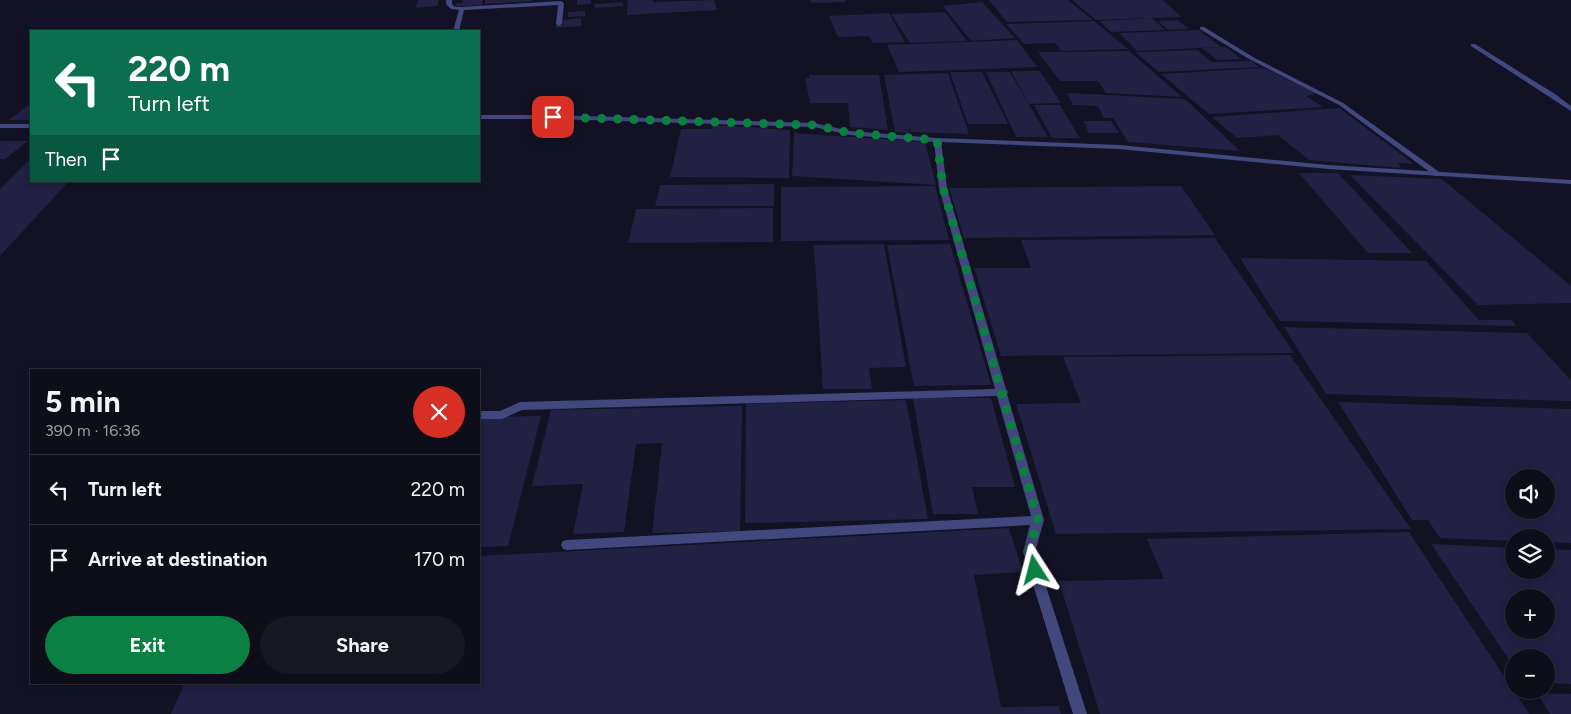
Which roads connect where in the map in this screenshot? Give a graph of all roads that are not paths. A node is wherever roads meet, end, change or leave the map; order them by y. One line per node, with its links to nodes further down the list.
1 (450, 0): 2 (street)
2 (462, 9): 3 (street); 5 (street)
3 (559, 24)
4 (1202, 28): 12 (street)
5 (456, 30)
6 (1473, 46): 7 (street)
7 (1571, 109)
8 (480, 117): 11 (street)
9 (0, 126): 10 (street)
10 (30, 126)
11 (937, 140): 12 (street); 14 (street)
12 (1438, 174): 13 (street)
13 (1571, 182)
14 (1003, 392): 15 (street); 16 (street)
15 (480, 415)
16 (1038, 520): 17 (street); 18 (street)
17 (567, 545)
18 (1080, 714)

